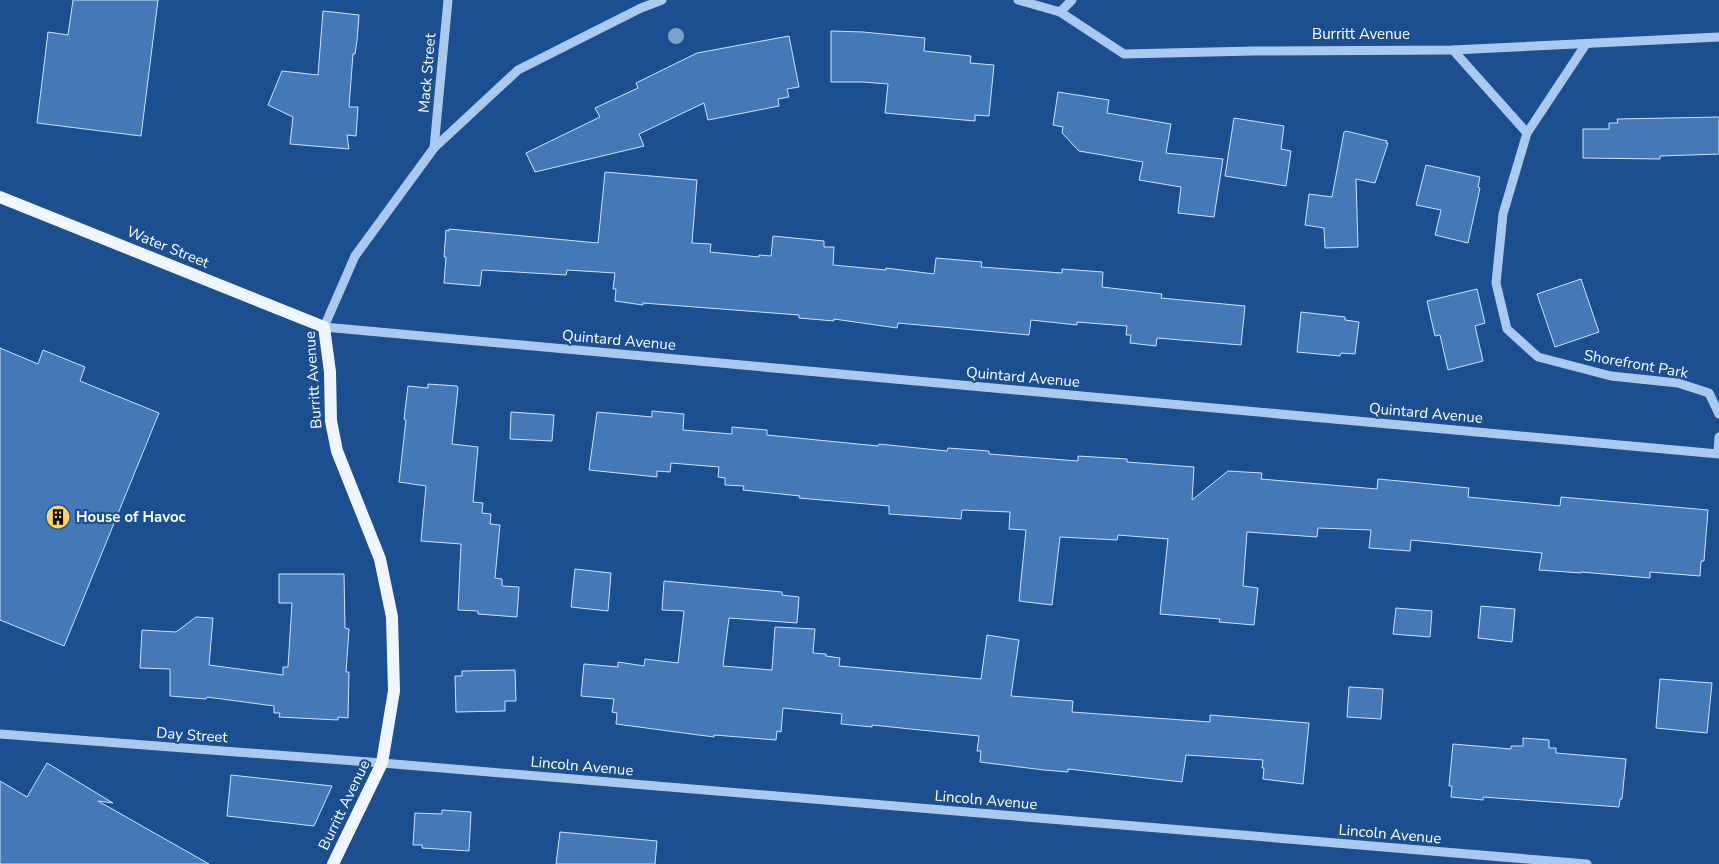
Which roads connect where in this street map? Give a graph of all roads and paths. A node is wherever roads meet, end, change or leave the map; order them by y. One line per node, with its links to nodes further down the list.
1 (448, 0): 10 (street, Mack Street)
2 (662, 0): 10 (street, Burritt Avenue)
3 (1018, 0): 5 (street, Burritt Avenue)
4 (1072, 0): 5 (street)
5 (1060, 12): 8 (street, Burritt Avenue)
6 (1719, 38): 7 (street, Burritt Avenue)
7 (1586, 44): 8 (street, Burritt Avenue); 9 (street, Shorefront Park)
8 (1453, 50): 9 (street)
9 (1527, 133): 13 (street, Shorefront Park)
10 (434, 148): 12 (street, Burritt Avenue)
11 (0, 196): 12 (main road, Water Street)
12 (324, 327): 15 (street, Quintard Avenue); 17 (main road, Burritt Avenue)
13 (1719, 414)
14 (1719, 437): 15 (street)
15 (1718, 454)
16 (0, 734): 17 (street, Day Street)
17 (382, 763): 18 (main road, Burritt Avenue); 19 (street, Lincoln Avenue)
18 (333, 864)
19 (1587, 864)

